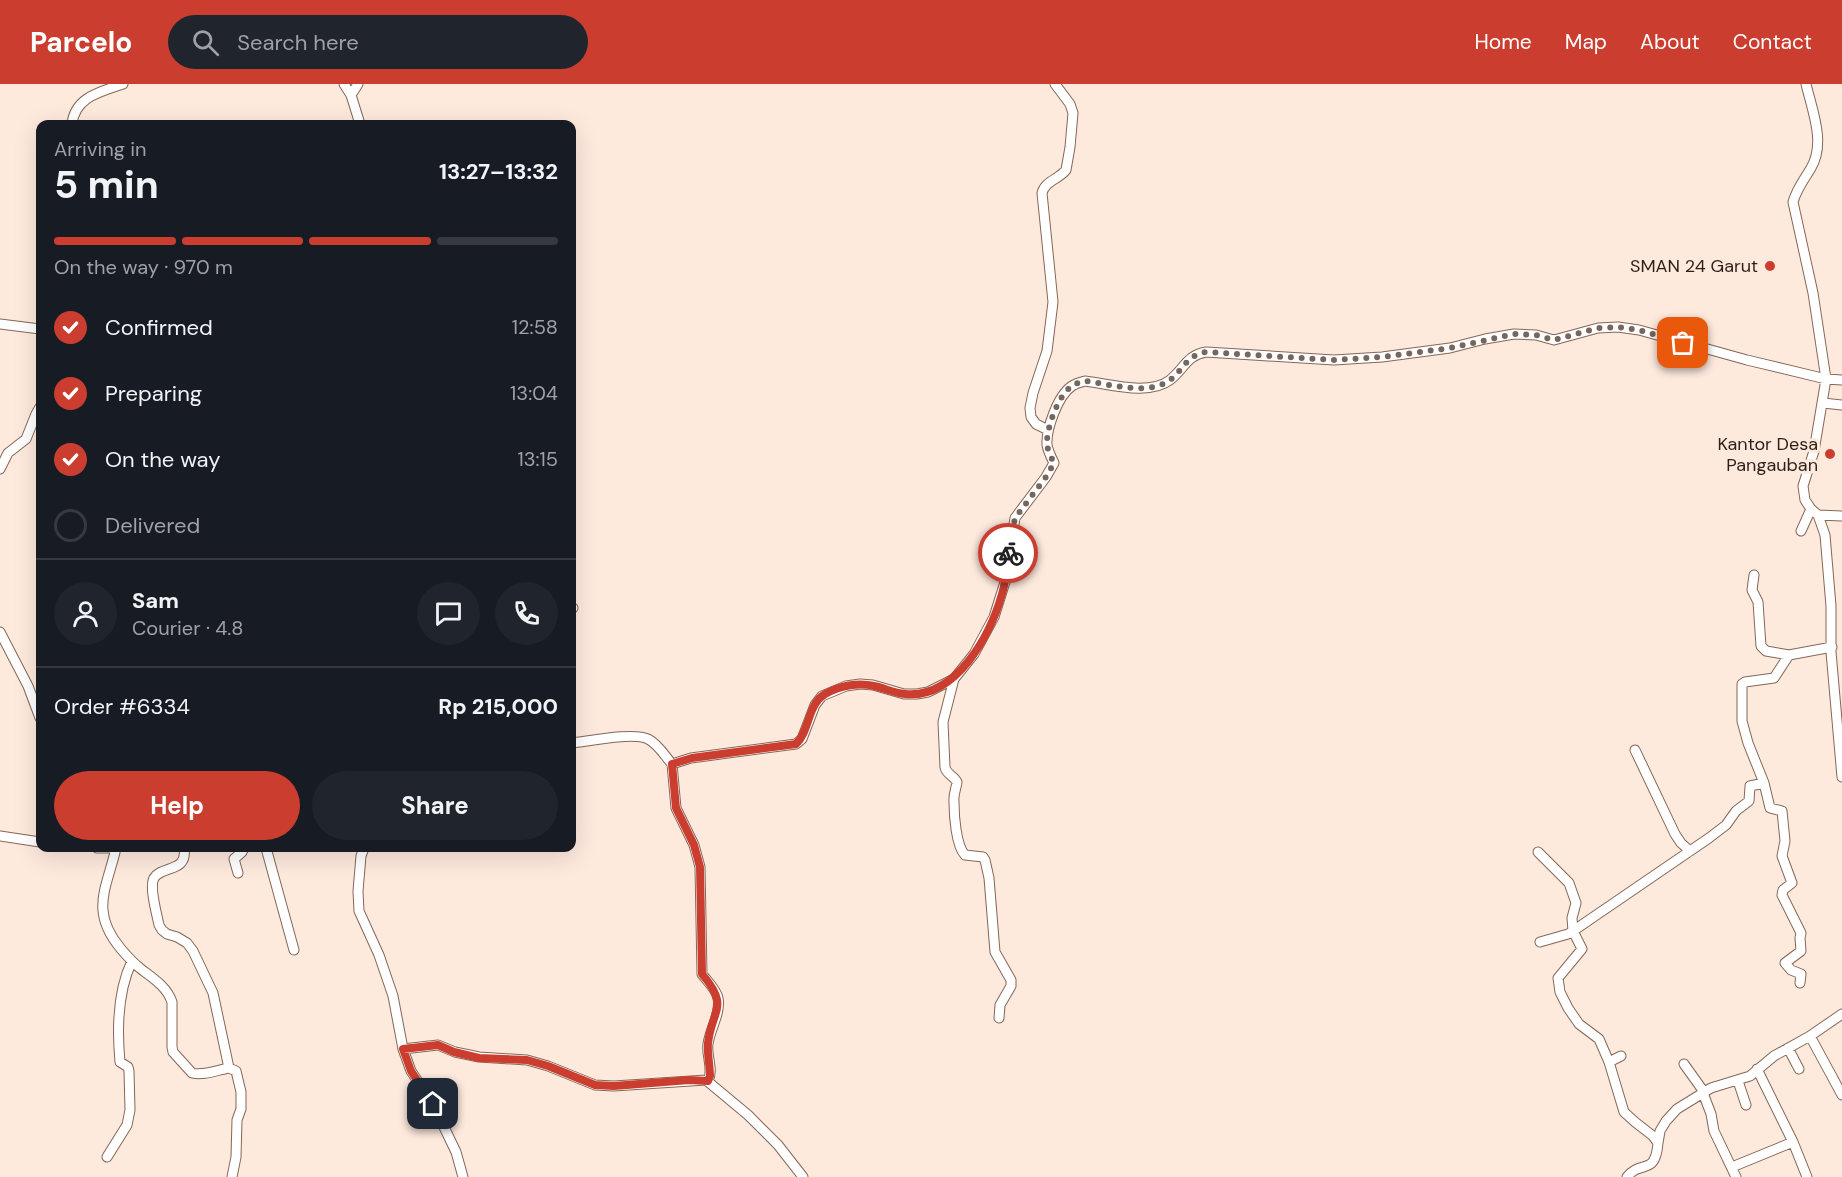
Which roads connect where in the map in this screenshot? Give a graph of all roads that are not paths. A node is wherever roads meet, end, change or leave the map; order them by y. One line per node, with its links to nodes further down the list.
1 (123, 84): 7 (street)
2 (344, 84): 6 (street)
3 (358, 84): 6 (street)
4 (1055, 84): 16 (street)
5 (1806, 84): 11 (street)
6 (351, 95): 8 (street)
7 (72, 120)
8 (359, 120)
9 (0, 324): 10 (street)
10 (36, 328)
11 (1826, 379): 12 (street); 13 (street); 16 (street)
12 (1842, 380)
13 (1822, 403): 14 (street); 18 (street)
14 (1842, 405)
15 (36, 414): 17 (street)
16 (1048, 430): 27 (street)
17 (0, 469)
18 (1815, 512): 19 (street); 20 (street); 23 (street)
19 (1842, 516)
20 (1801, 531)
21 (1754, 575): 26 (street)
22 (0, 632): 28 (street)
23 (1832, 633): 24 (street); 25 (street)
24 (1842, 635)
25 (1832, 647): 26 (street); 29 (street)
26 (1790, 655): 34 (street)
27 (954, 679): 32 (street); 51 (street)
28 (36, 707)
29 (1840, 729): 33 (street)
30 (576, 743): 32 (street)
31 (1635, 750): 37 (street)
32 (672, 764): 61 (street)
33 (1842, 777)
34 (1764, 783): 37 (street); 49 (street)
35 (0, 836): 36 (street)
36 (36, 841)
37 (1690, 850): 45 (street)
38 (113, 852): 48 (street)
39 (185, 852): 58 (street)
40 (242, 852): 44 (street)
41 (267, 852): 47 (street)
42 (363, 852): 54 (street)
43 (1538, 852): 45 (street)
44 (238, 873)
45 (1573, 931): 46 (street); 56 (street)
46 (1540, 942)
47 (294, 951)
48 (132, 961): 58 (street); 68 (street)
49 (1800, 982)
50 (1842, 1014): 52 (street)
51 (999, 1018)
52 (1810, 1036): 53 (street); 64 (street)
53 (1788, 1048): 59 (street); 60 (street)
54 (403, 1049): 61 (street); 71 (street)
55 (1621, 1056): 56 (street)
56 (1609, 1062): 67 (street)
57 (1684, 1064): 63 (street)
58 (229, 1068): 70 (street)
59 (1758, 1069): 62 (street); 66 (street)
60 (1799, 1069)
61 (708, 1081): 72 (street)
62 (1738, 1081): 63 (street); 65 (street)
63 (1703, 1093): 67 (street); 69 (street)
64 (1842, 1095)
65 (1746, 1105)
66 (1793, 1142): 69 (street); 75 (street)
67 (1658, 1143): 73 (street)
68 (107, 1157)
69 (1732, 1167): 74 (street)
70 (232, 1177)
71 (463, 1177)
72 (803, 1177)
73 (1627, 1177)
74 (1736, 1177)
75 (1807, 1177)

